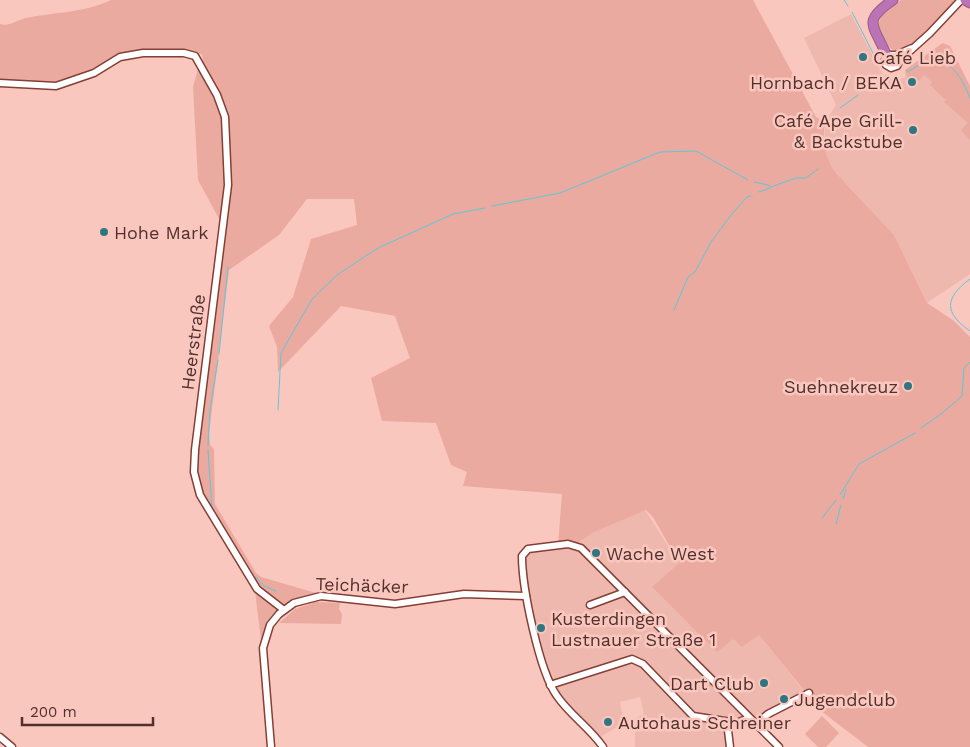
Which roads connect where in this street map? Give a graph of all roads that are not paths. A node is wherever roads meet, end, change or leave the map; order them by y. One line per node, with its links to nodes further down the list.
1 (893, 0): 4 (highway)
2 (898, 0): 4 (highway)
3 (967, 1): 4 (street)
4 (894, 56)
5 (0, 83): 9 (street, Heerstraße)
6 (625, 592): 7 (street); 8 (street); 12 (street)
7 (526, 596): 9 (street, Teichäcker); 10 (street)
8 (590, 605)
9 (284, 610): 17 (street, Teichäcker)
10 (550, 684): 13 (street); 18 (street)
11 (809, 694): 14 (street)
12 (749, 718): 13 (street); 14 (street)
13 (727, 722): 19 (street)
14 (756, 724): 20 (street)
15 (0, 737): 16 (street)
16 (12, 747)
17 (271, 747)
18 (603, 747)
19 (730, 747)
20 (779, 747)

